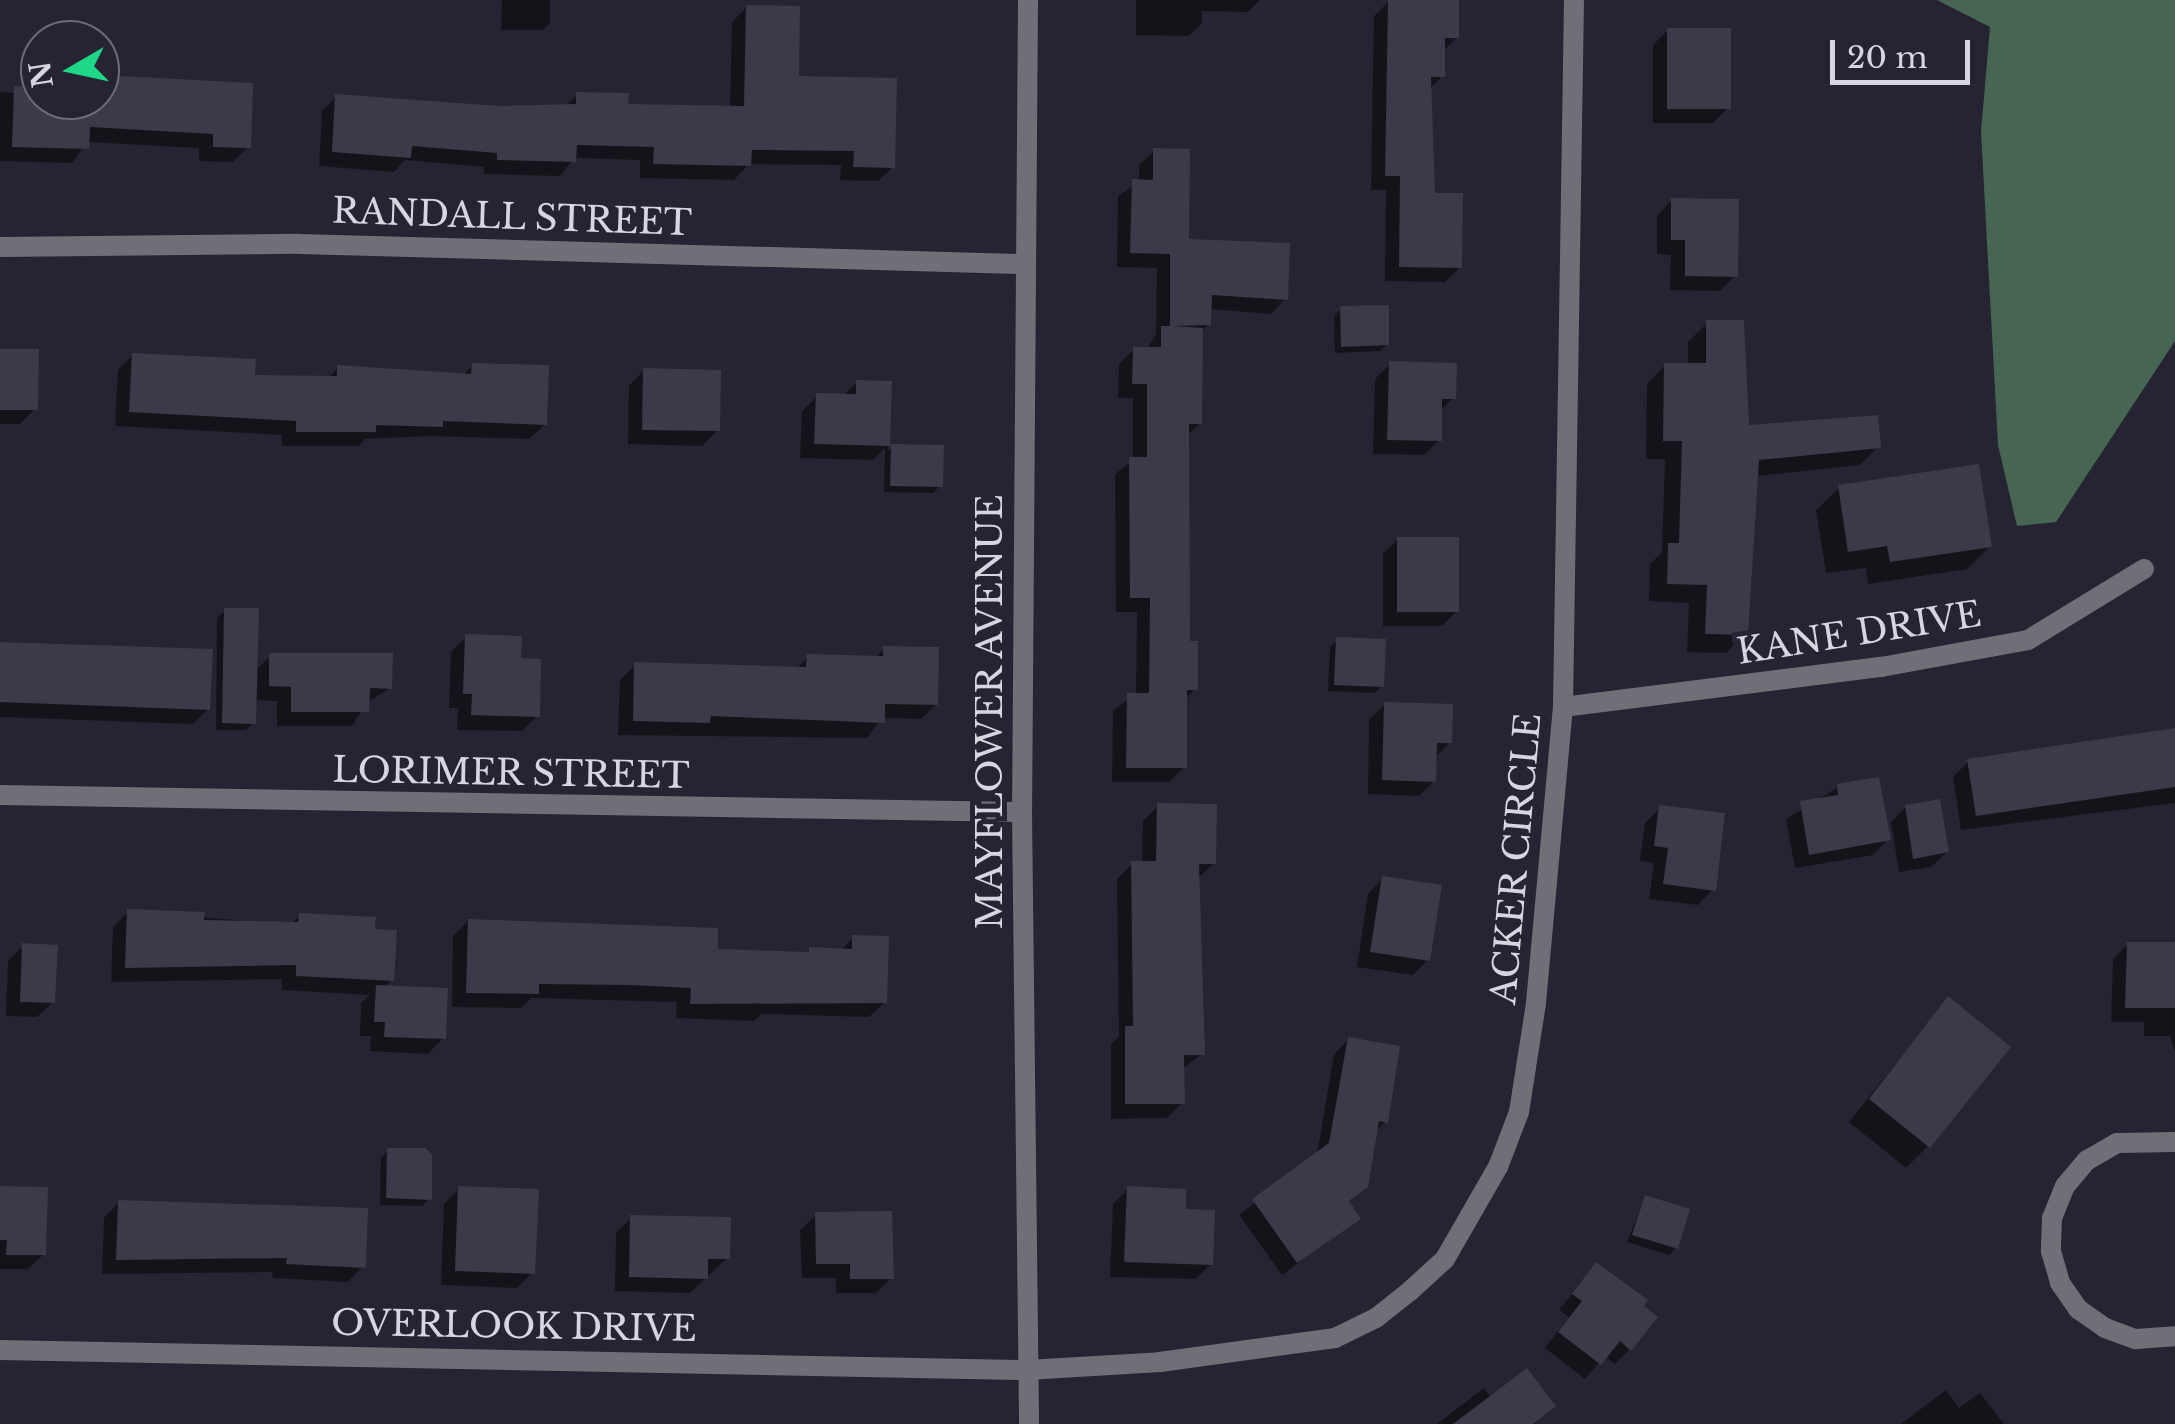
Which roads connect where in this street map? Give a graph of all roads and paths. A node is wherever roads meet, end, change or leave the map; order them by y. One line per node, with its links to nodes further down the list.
1 (1028, 0): 4 (street, MAYFLOWER AVENUE)
2 (1574, 0): 6 (street, ACKER CIRCLE)
3 (0, 247): 4 (street, RANDALL STREET)
4 (1022, 264): 8 (street, MAYFLOWER AVENUE)
5 (2144, 568): 6 (street, KANE DRIVE)
6 (1564, 707): 12 (street, ACKER CIRCLE)
7 (0, 795): 8 (street, LORIMER STREET)
8 (1022, 812): 12 (street, MAYFLOWER AVENUE)
9 (2175, 1142): 10 (street)
10 (2175, 1336)
11 (0, 1350): 12 (street, OVERLOOK DRIVE)
12 (1027, 1370): 13 (street, MAYFLOWER AVENUE)
13 (1029, 1424)

